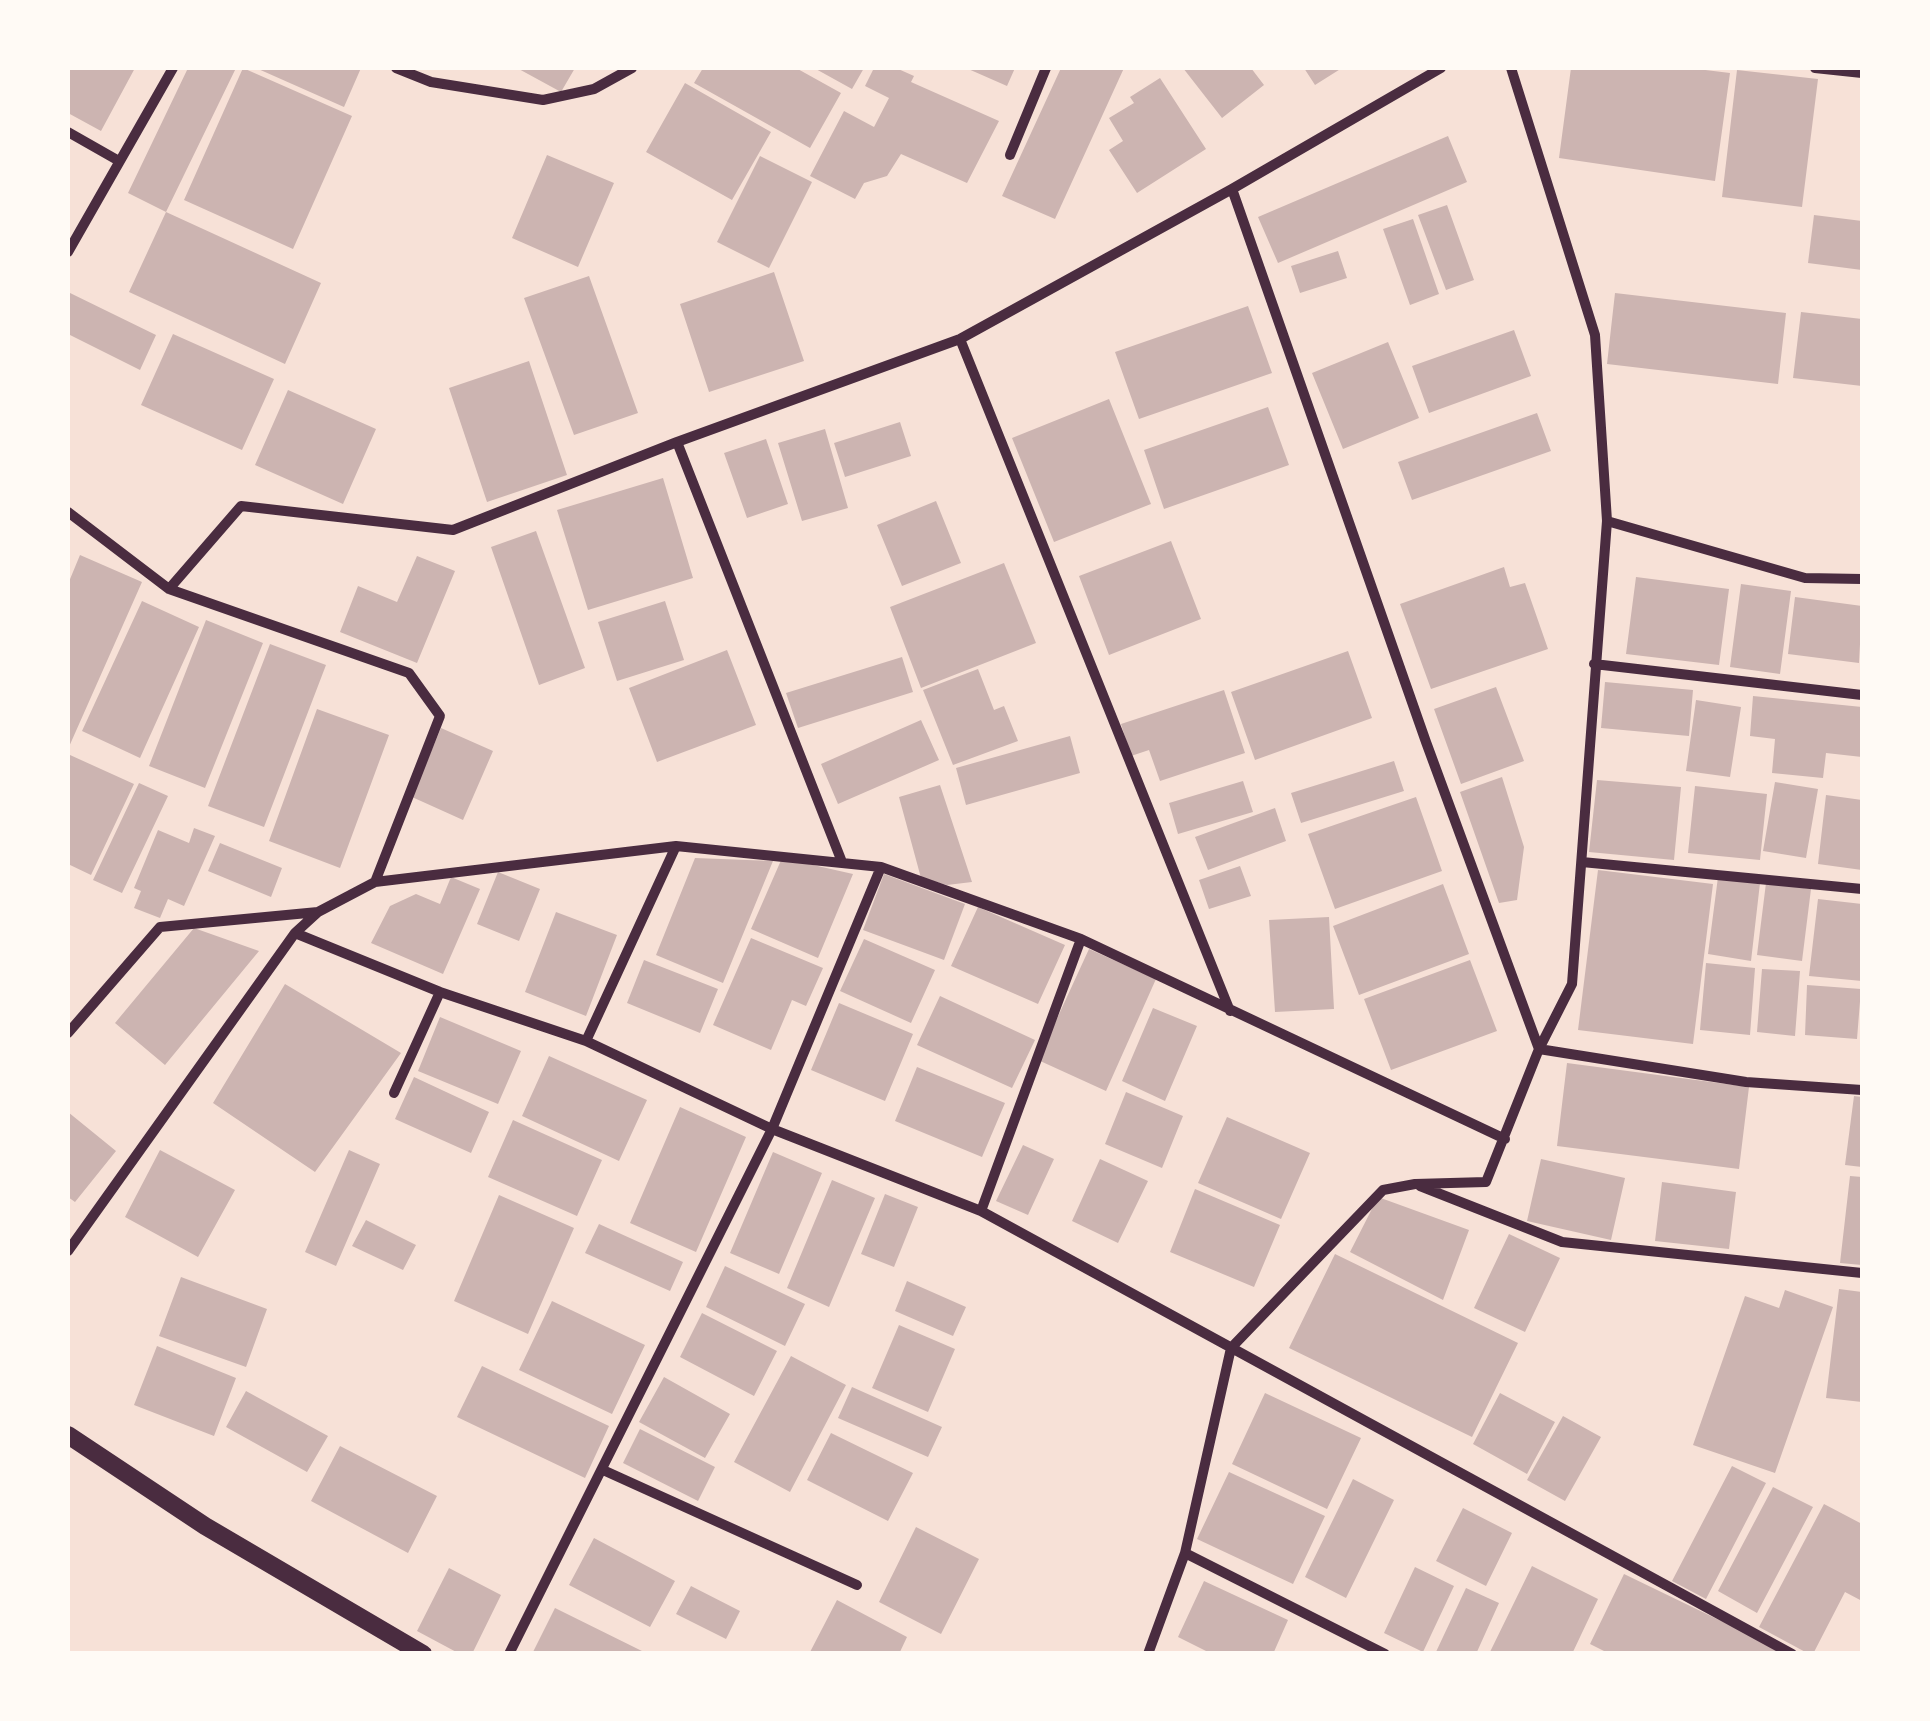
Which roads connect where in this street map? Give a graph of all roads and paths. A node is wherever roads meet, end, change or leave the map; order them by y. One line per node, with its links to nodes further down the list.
1 (173, 68): 11 (street)
2 (396, 68): 3 (street)
3 (632, 68)
4 (1046, 68): 10 (street)
5 (1441, 68): 12 (street)
6 (1511, 68): 17 (street)
7 (1816, 68): 8 (street)
8 (1862, 73)
9 (68, 132): 11 (street)
10 (1010, 155)
11 (119, 162): 13 (street)
12 (1232, 189): 14 (street); 35 (street)
13 (68, 252)
14 (960, 339): 15 (street); 32 (street)
15 (677, 442): 19 (street); 23 (street)
16 (68, 512): 19 (street)
17 (1607, 521): 18 (street); 20 (street)
18 (1862, 579)
19 (169, 589): 26 (street)
20 (1594, 664): 21 (street); 24 (street)
21 (1862, 696)
22 (676, 846): 23 (street); 26 (street); 34 (street)
23 (842, 862): 25 (street)
24 (1582, 862): 27 (street); 35 (street)
25 (880, 868): 30 (street); 38 (street)
26 (375, 882): 28 (street)
27 (1862, 889)
28 (318, 912): 29 (street); 33 (street)
29 (295, 933): 31 (street); 42 (street)
30 (1081, 939): 32 (street); 41 (street)
31 (440, 992): 34 (street); 37 (street)
32 (1230, 1011): 39 (street)
33 (68, 1032)
34 (586, 1041): 38 (street)
35 (1540, 1050): 36 (street); 39 (street)
36 (1862, 1090)
37 (394, 1093)
38 (772, 1129): 41 (street); 46 (street)
39 (1506, 1139): 40 (street)
40 (1415, 1184): 43 (street); 44 (street)
41 (980, 1211): 44 (street)
42 (68, 1251)
43 (1862, 1273)
44 (1231, 1348): 47 (street); 53 (street)
45 (68, 1435): 49 (street)
46 (602, 1470): 48 (street); 50 (street)
47 (1186, 1553): 51 (street); 52 (street)
48 (857, 1586)
49 (423, 1654)
50 (509, 1654)
51 (1148, 1654)
52 (1385, 1654)
53 (1792, 1654)

